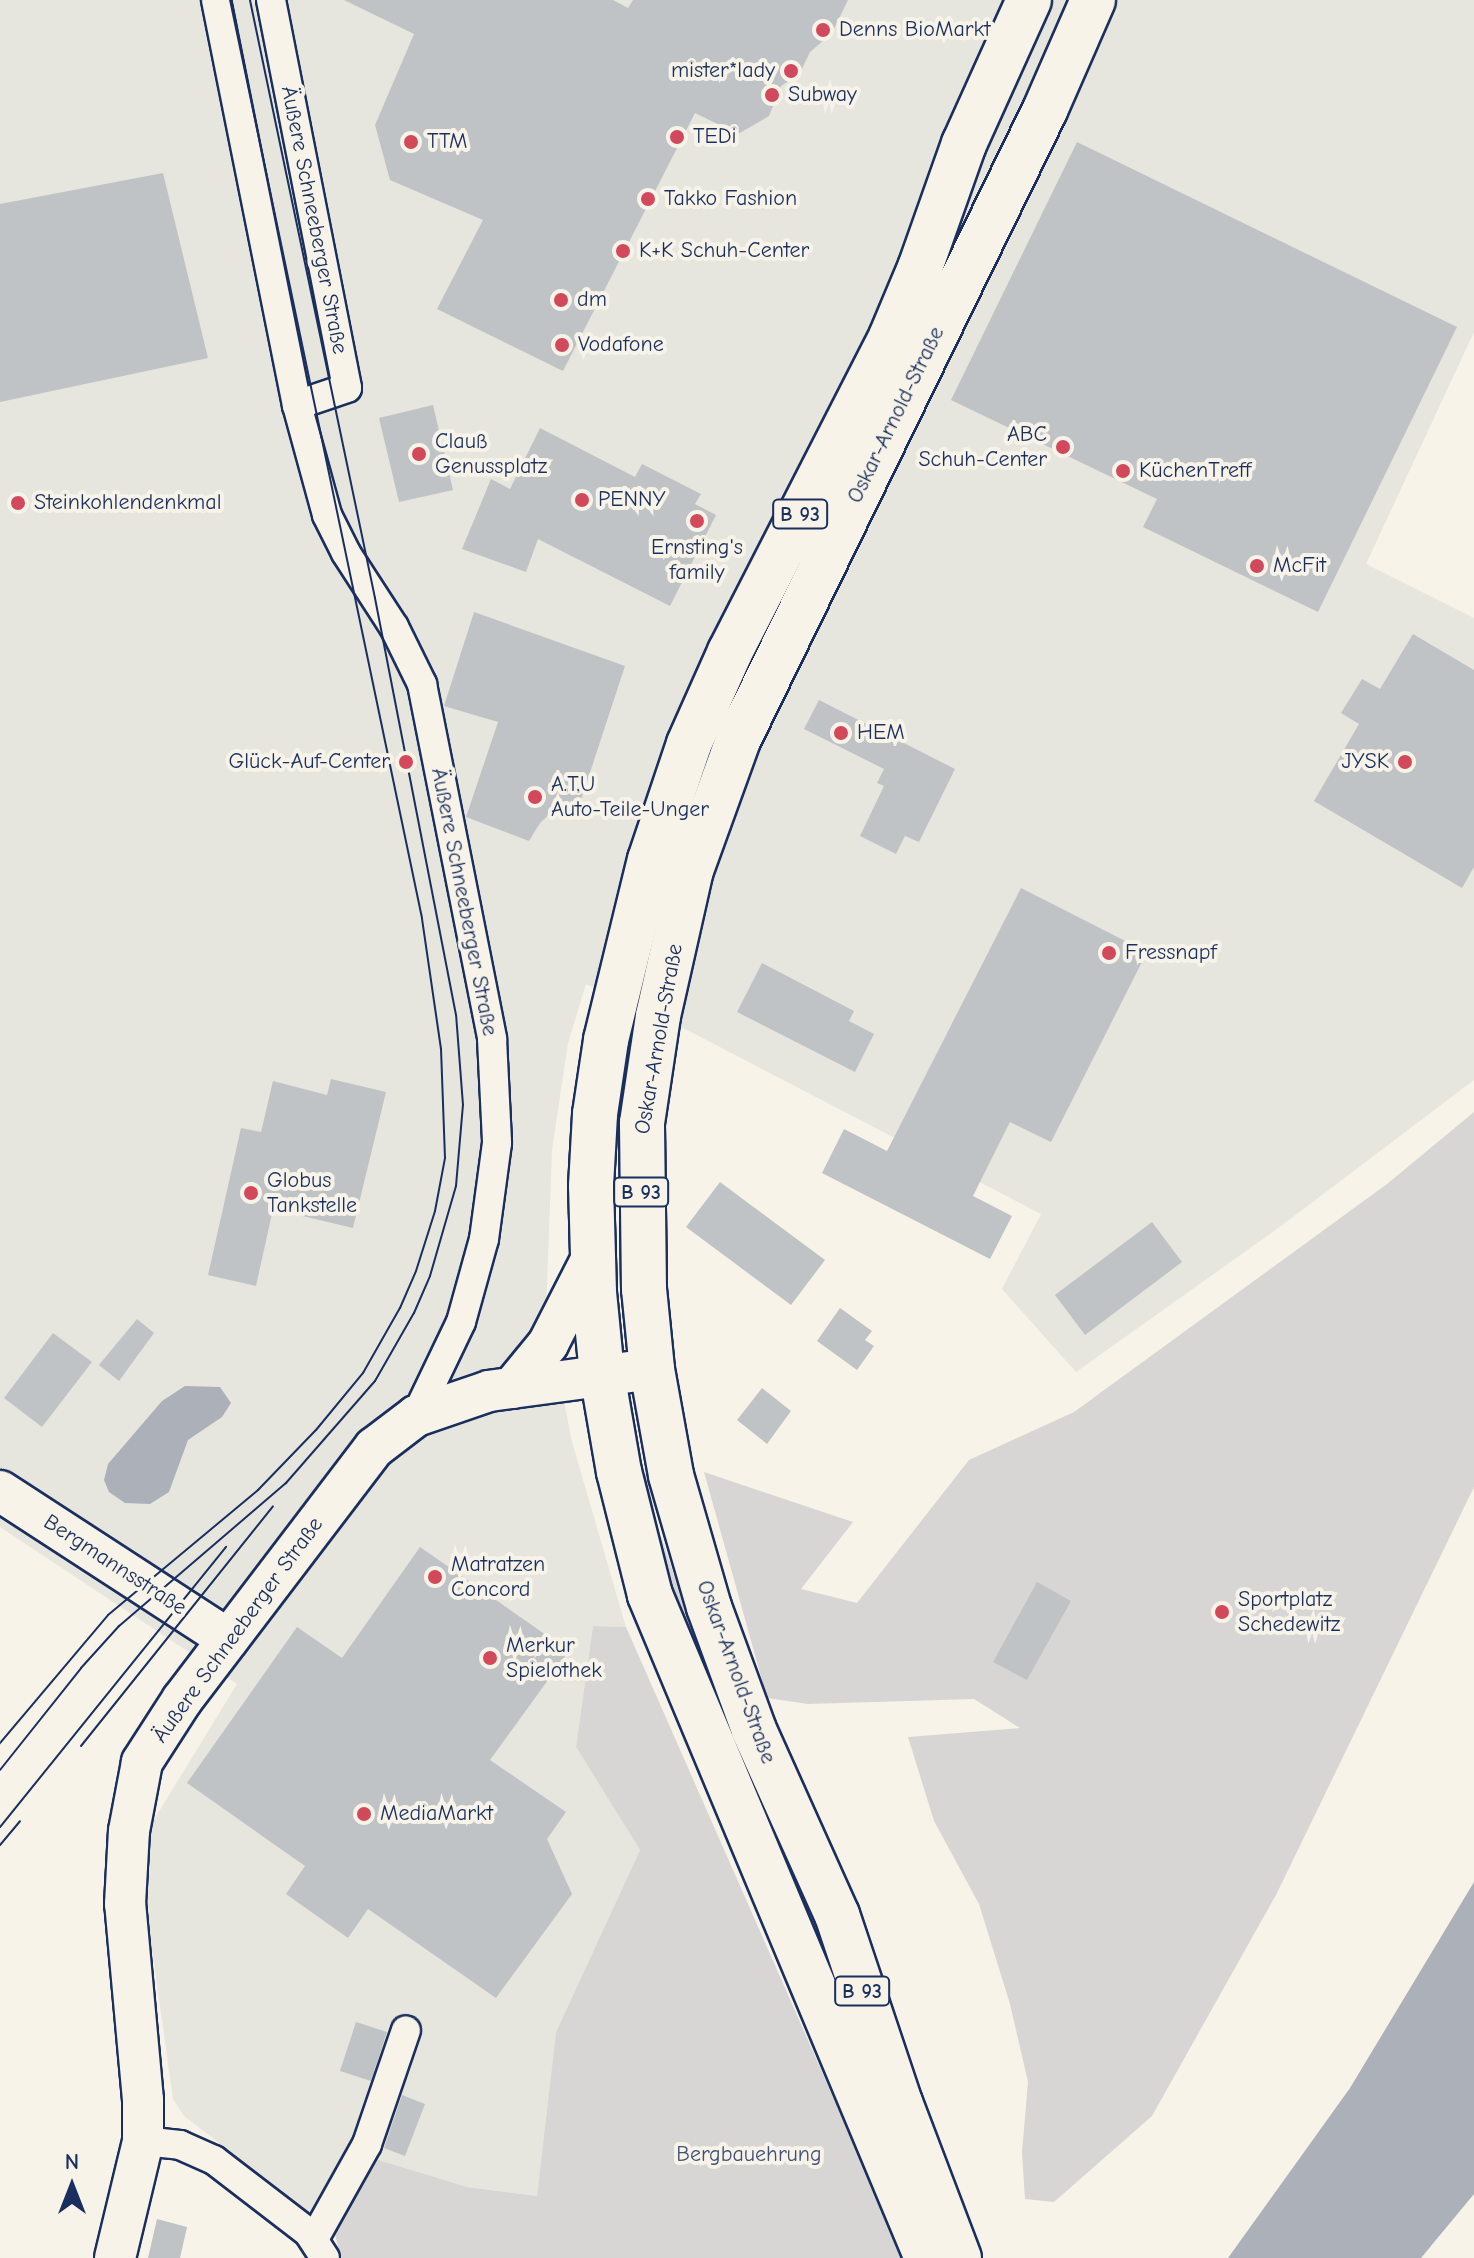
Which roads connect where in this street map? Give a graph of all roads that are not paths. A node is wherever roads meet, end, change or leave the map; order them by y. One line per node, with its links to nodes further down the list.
1 (216, 0): 5 (street, Äußere Schneeberger Straße)
2 (271, 0): 5 (street, Äußere Schneeberger Straße)
3 (1029, 0): 6 (main road, Oskar-Arnold-Straße / B 93)
4 (1093, 0): 7 (main road, Oskar-Arnold-Straße / B 93)
5 (297, 405): 10 (street, Äußere Schneeberger Straße)
6 (593, 1256): 8 (main road, Oskar-Arnold-Straße / B 93); 9 (main road)
7 (652, 1369): 8 (main road, Äußere Schneeberger Straße); 18 (main road, Oskar-Arnold-Straße / B 93)
8 (602, 1374): 9 (main road, Äußere Schneeberger Straße); 17 (main road, Oskar-Arnold-Straße / B 93)
9 (512, 1388): 10 (main road, Äußere Schneeberger Straße)
10 (416, 1416): 12 (main road, Äußere Schneeberger Straße)
11 (0, 1491): 12 (main road, Bergmannsstraße)
12 (228, 1639): 14 (main road, Äußere Schneeberger Straße)
13 (406, 2030): 15 (street)
14 (143, 2141): 15 (street); 16 (main road, Äußere Schneeberger Straße)
15 (319, 2248)
16 (115, 2258)
17 (927, 2258)
18 (959, 2258)

